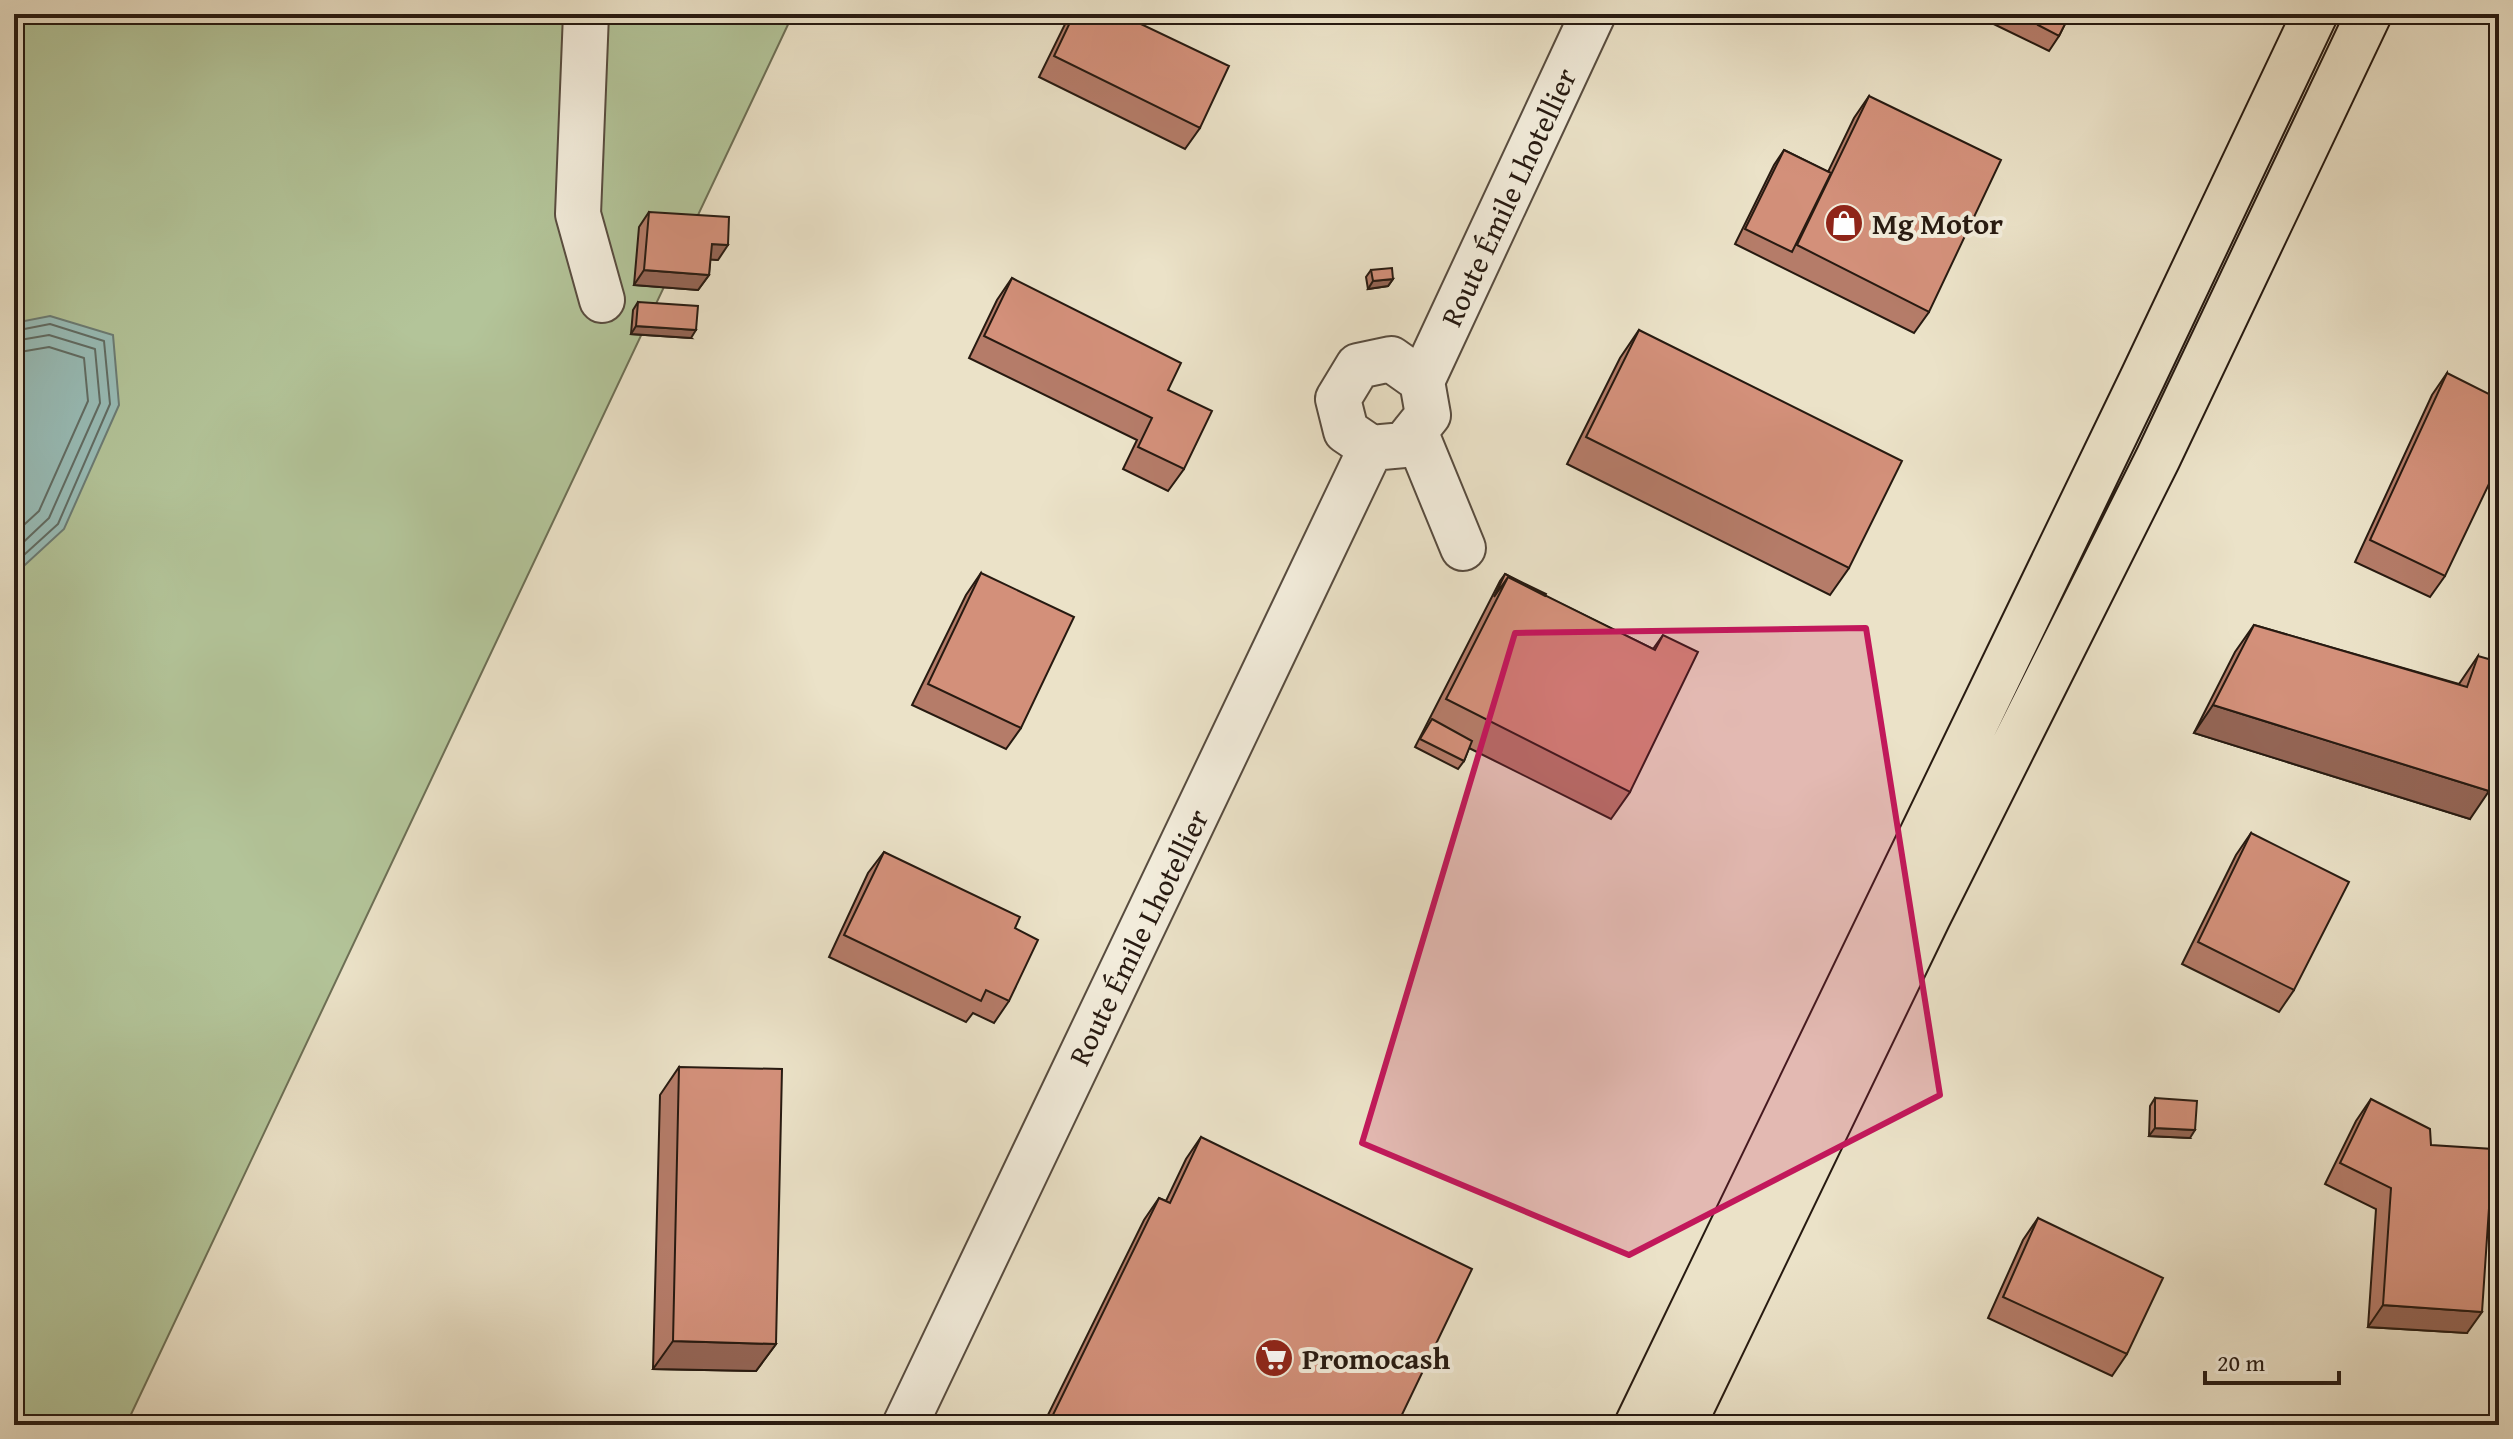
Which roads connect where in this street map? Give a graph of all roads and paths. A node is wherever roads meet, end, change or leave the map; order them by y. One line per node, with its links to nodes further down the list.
1 (586, 14): 5 (street)
2 (1593, 14): 6 (street, Route Émile Lhotellier)
3 (2315, 14): 11 (main road)
4 (2369, 14): 12 (main road)
5 (602, 300)
6 (1422, 381): 7 (street); 8 (street)
7 (1415, 431): 8 (street); 9 (street)
8 (1371, 448): 10 (street, Route Émile Lhotellier)
9 (1463, 548)
10 (905, 1425)
11 (1637, 1425)
12 (1683, 1425)

